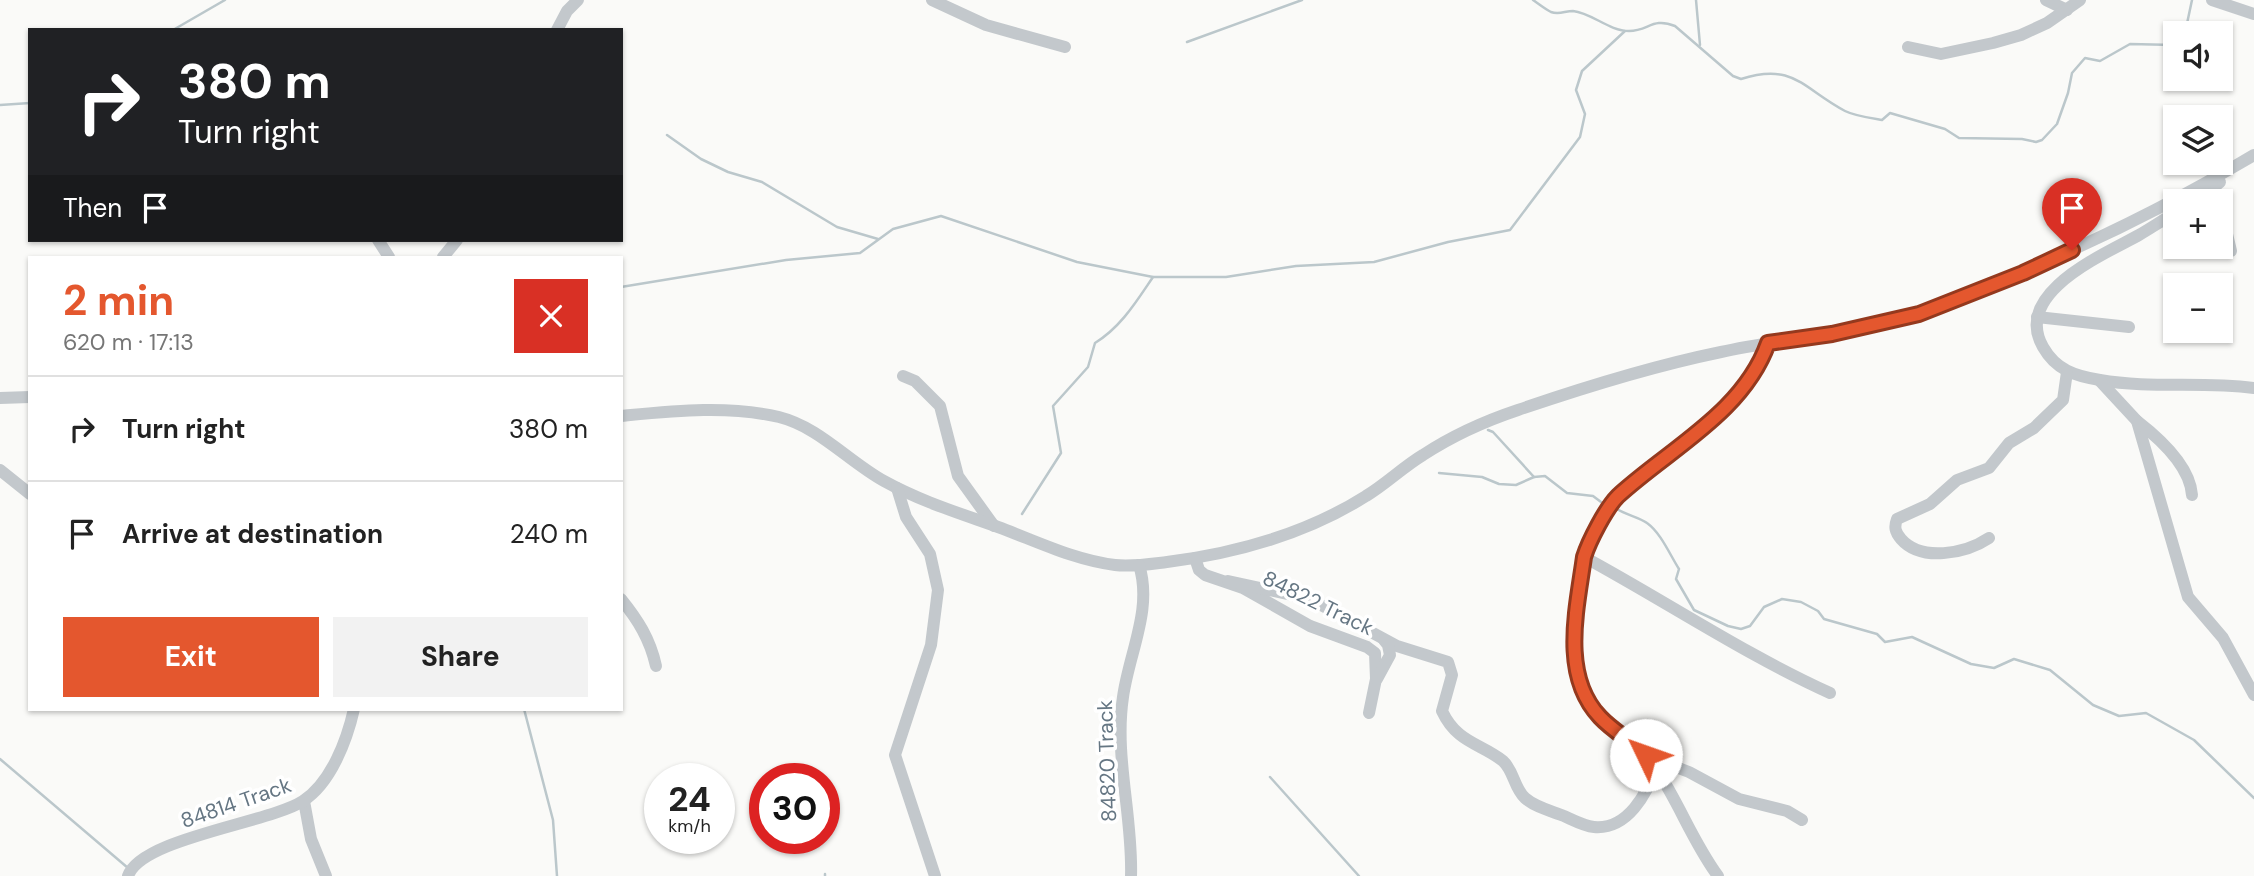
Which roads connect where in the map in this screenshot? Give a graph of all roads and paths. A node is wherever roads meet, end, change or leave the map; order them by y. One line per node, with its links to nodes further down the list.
1 (578, 0): 8 (street)
2 (932, 0): 9 (street)
3 (2046, 0): 6 (street)
4 (2080, 0): 6 (street)
5 (2212, 0): 7 (street)
6 (2067, 10): 10 (street)
7 (2254, 14)
8 (557, 28)
9 (1065, 47)
10 (1908, 47)
11 (2254, 155): 12 (street)
12 (2233, 167)
13 (2219, 175): 23 (street)
14 (2224, 175): 15 (street)
15 (2218, 185): 16 (street); 17 (street)
16 (2213, 189)
17 (2218, 189)
18 (2163, 220): 21 (street)
19 (455, 242): 20 (street)
20 (444, 256)
21 (2037, 317): 22 (street); 24 (street)
22 (2129, 327)
23 (1768, 343): 38 (street); 39 (street)
24 (2067, 372): 26 (street); 37 (street)
25 (903, 376): 36 (street)
26 (2099, 380): 27 (street); 31 (street)
27 (2254, 388)
28 (28, 397): 29 (street)
29 (0, 398)
30 (623, 416): 33 (street)
31 (2137, 421): 35 (street); 47 (street)
32 (0, 470): 34 (street)
33 (898, 488): 36 (street); 56 (street)
34 (28, 492)
35 (2192, 495)
36 (994, 526): 40 (street)
37 (1989, 538)
38 (1584, 557): 46 (street); 50 (street)
39 (1195, 558): 40 (street); 41 (street, 84822 Track)
40 (1139, 565): 57 (street, 84820 Track)
41 (1228, 581): 43 (street); 45 (street, 84822 Track)
42 (623, 601): 44 (street)
43 (1384, 640): 45 (street); 51 (street)
44 (656, 666)
45 (1376, 679): 49 (street, 84822 Track)
46 (1830, 693)
47 (2254, 695)
48 (353, 711): 52 (street, 84814 Track)
49 (1369, 713)
50 (1646, 755): 51 (street); 53 (street)
51 (1656, 768): 58 (street)
52 (304, 801): 54 (street, 84814 Track); 55 (street)
53 (1802, 820)
54 (128, 876)
55 (326, 876)
56 (934, 876)
57 (1131, 876)
58 (1718, 876)

